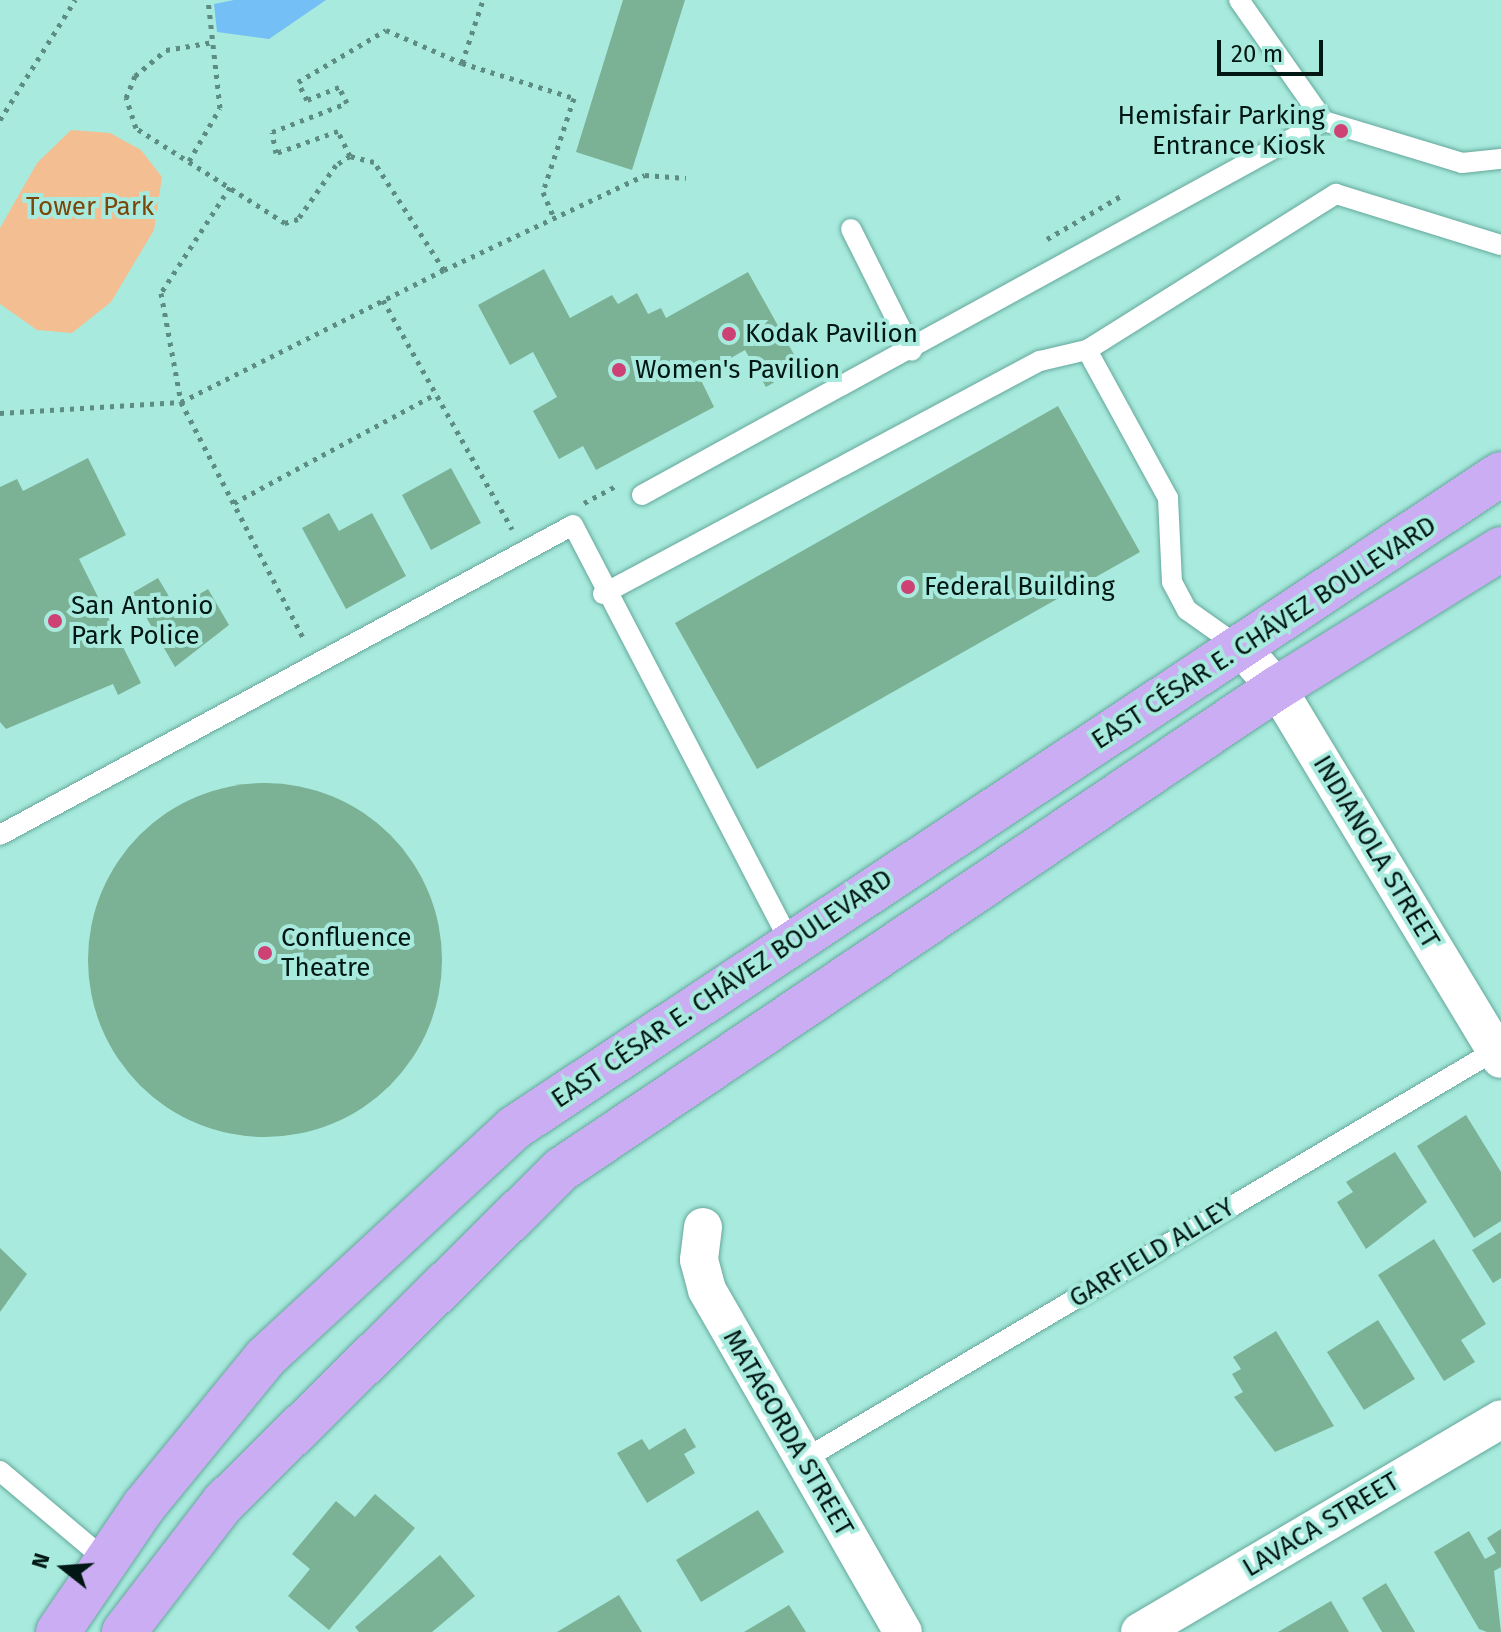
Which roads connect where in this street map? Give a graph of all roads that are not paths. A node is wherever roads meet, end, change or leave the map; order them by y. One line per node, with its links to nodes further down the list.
1 (1239, 0): 2 (lane)
2 (1324, 121): 3 (lane); 7 (lane)
3 (1501, 159)
4 (851, 229): 7 (lane)
5 (1501, 245): 6 (lane)
6 (1087, 350): 11 (lane); 12 (lane)
7 (912, 351): 9 (lane)
8 (1501, 474): 12 (main road, EAST CÉSAR E. CHÁVEZ BOULEVARD)
9 (642, 495)
10 (1501, 549): 13 (main road, EAST CÉSAR E. CHÁVEZ BOULEVARD)
11 (603, 594): 14 (lane); 15 (lane)
12 (1243, 650): 13 (street, INDIANOLA STREET); 15 (main road, EAST CÉSAR E. CHÁVEZ BOULEVARD)
13 (1277, 688): 16 (street, INDIANOLA STREET); 23 (main road, EAST CÉSAR E. CHÁVEZ BOULEVARD)
14 (0, 835)
15 (790, 941): 21 (main road, EAST CÉSAR E. CHÁVEZ BOULEVARD)
16 (1499, 1052): 19 (lane, GARFIELD ALLEY)
17 (703, 1227): 19 (street, MATAGORDA STREET)
18 (1501, 1419): 25 (street, LAVACA STREET)
19 (803, 1460): 24 (street, MATAGORDA STREET)
20 (0, 1471): 21 (lane)
21 (108, 1562): 22 (main road, EAST CÉSAR E. CHÁVEZ BOULEVARD)
22 (58, 1632)
23 (124, 1632)
24 (903, 1632)
25 (1140, 1632)

